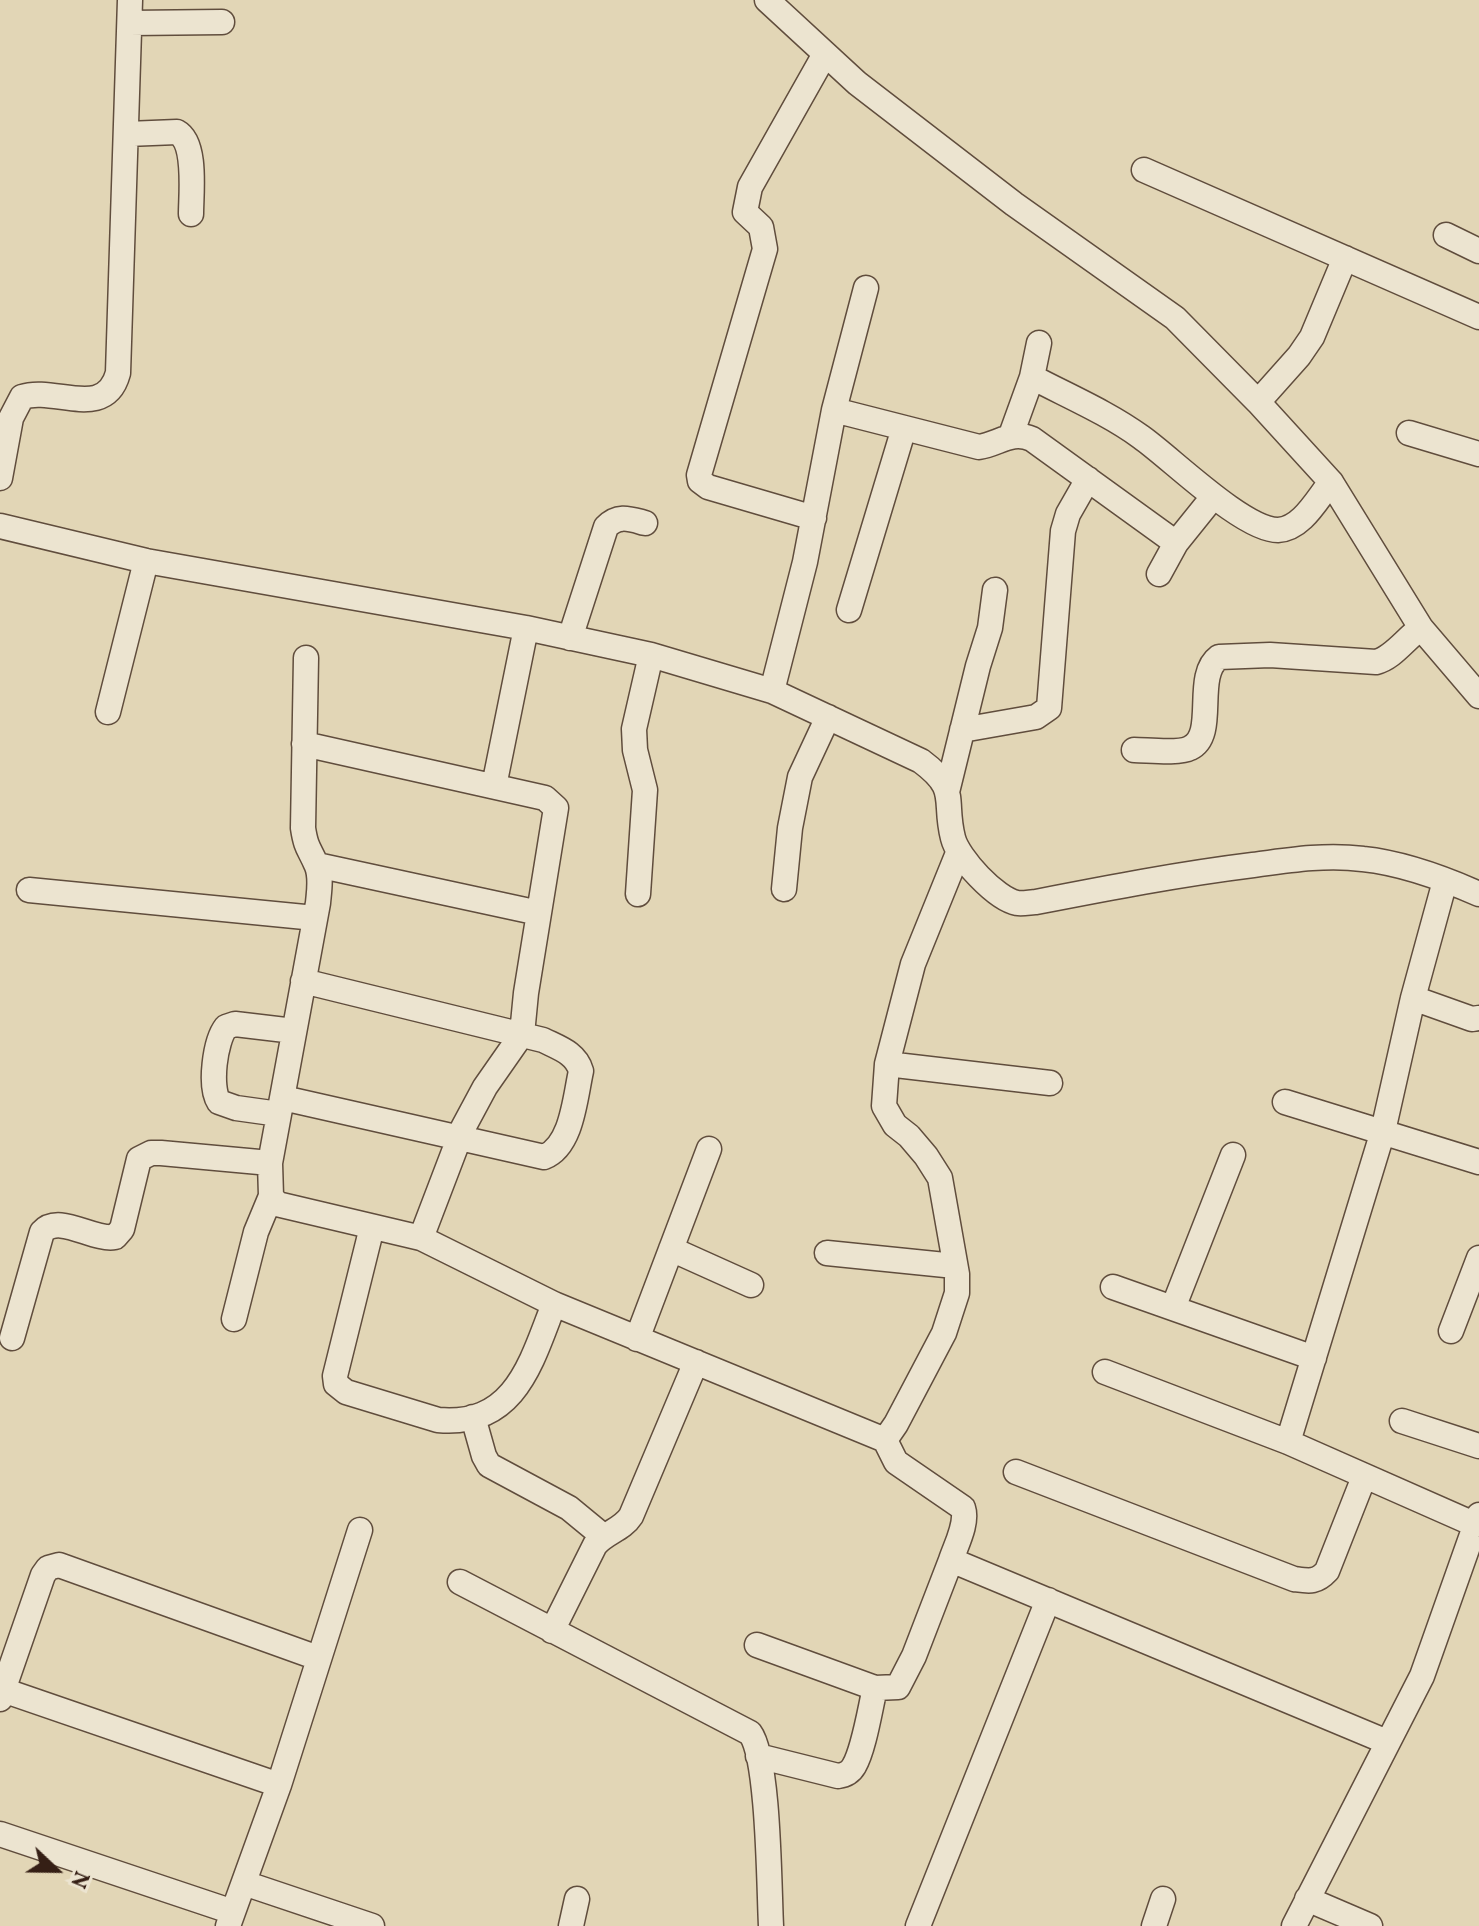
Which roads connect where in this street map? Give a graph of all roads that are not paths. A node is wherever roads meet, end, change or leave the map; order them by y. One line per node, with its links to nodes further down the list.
1 (781, 5): 4 (street)
2 (130, 11): 3 (street); 5 (street)
3 (222, 22)
4 (825, 54): 15 (street); 25 (street)
5 (127, 134): 7 (street); 21 (street)
6 (1144, 170): 10 (street)
7 (191, 214)
8 (1446, 235): 9 (street)
9 (1479, 251)
10 (1345, 258): 12 (street); 15 (street)
11 (866, 288): 16 (street)
12 (1479, 317)
13 (1039, 343): 14 (street)
14 (1032, 377): 19 (street); 24 (street)
15 (1258, 402): 23 (street)
16 (834, 410): 17 (street); 25 (street)
17 (904, 428): 19 (street); 32 (street)
18 (1409, 433): 20 (street)
19 (1011, 435): 22 (street)
20 (1479, 454)
21 (0, 478)
22 (1088, 479): 28 (street); 42 (street)
23 (1331, 482): 24 (street); 34 (street)
24 (1213, 497): 28 (street)
25 (814, 518): 38 (street)
26 (645, 523): 35 (street)
27 (0, 526): 29 (street)
28 (1176, 543): 30 (street)
29 (146, 561): 33 (street); 40 (street)
30 (1159, 574)
31 (995, 590): 42 (street)
32 (849, 610)
33 (526, 628): 35 (street); 45 (street)
34 (1421, 628): 39 (street); 44 (street)
35 (570, 638): 36 (street)
36 (651, 655): 38 (street); 52 (street)
37 (306, 658): 43 (street)
38 (772, 691): 41 (street)
39 (1479, 696)
40 (108, 712)
41 (828, 717): 46 (street); 50 (street)
42 (962, 730): 46 (street)
43 (304, 744): 45 (street); 48 (street)
44 (1134, 750)
45 (494, 786): 54 (street)
46 (947, 792): 47 (street)
47 (958, 853): 49 (street); 61 (street)
48 (317, 865): 54 (street); 55 (street)
49 (1445, 881): 53 (street); 57 (street)
50 (784, 889)
51 (29, 890): 55 (street)
52 (638, 894)
53 (1479, 894)
54 (539, 913): 60 (street)
55 (315, 918): 56 (street)
56 (303, 981): 59 (street); 60 (street)
57 (1413, 998): 58 (street); 65 (street)
58 (1479, 1018)
59 (294, 1031): 64 (street); 64 (street)
60 (522, 1034): 66 (street); 66 (street)
61 (887, 1064): 62 (street); 77 (street)
62 (1050, 1083)
63 (1285, 1102): 65 (street)
64 (281, 1106): 66 (street); 70 (street)
65 (1383, 1131): 69 (street); 86 (street)
66 (458, 1138): 73 (street)
67 (709, 1149): 74 (street)
68 (1233, 1155): 81 (street)
69 (1479, 1162)
70 (270, 1163): 71 (street); 84 (street)
71 (271, 1196): 72 (street); 82 (street)
72 (372, 1227): 73 (street); 89 (street)
73 (421, 1238): 80 (street)
74 (671, 1249): 78 (street); 85 (street)
75 (827, 1253): 77 (street)
76 (1479, 1258): 83 (street)
77 (955, 1266): 91 (street)
78 (751, 1285)
79 (1113, 1287): 81 (street)
80 (554, 1304): 85 (street); 89 (street)
81 (1173, 1308): 86 (street)
82 (234, 1319)
83 (1451, 1331)
84 (12, 1338)
85 (637, 1339): 87 (street)
86 (1314, 1358): 92 (street)
87 (696, 1362): 91 (street); 98 (street)
88 (1105, 1372): 92 (street)
89 (473, 1417): 98 (street)
90 (1402, 1421): 93 (street)
91 (885, 1440): 99 (street)
92 (1288, 1442): 95 (street)
93 (1479, 1446)
94 (1016, 1472): 95 (street)
95 (1364, 1477): 96 (street)
96 (1478, 1520): 107 (street)
97 (360, 1530): 104 (street)
98 (603, 1536): 102 (street)
99 (951, 1560): 101 (street); 105 (street)
100 (460, 1582): 102 (street)
101 (1048, 1600): 107 (street); 119 (street)
102 (552, 1631): 108 (street)
103 (757, 1645): 105 (street)
104 (318, 1658): 106 (street); 109 (street)
105 (875, 1688): 108 (street)
106 (1, 1693): 109 (street)
107 (1387, 1742): 114 (street)
108 (758, 1756): 118 (street)
109 (279, 1785): 111 (street)
110 (0, 1834): 115 (street)
111 (244, 1883): 115 (street); 116 (street)
112 (577, 1899): 117 (street)
113 (1163, 1899): 120 (street)
114 (1307, 1899): 121 (street); 122 (street)
115 (231, 1919)
116 (372, 1926)
117 (571, 1926)
118 (771, 1926)
119 (918, 1926)
120 (1154, 1926)
121 (1294, 1926)
122 (1370, 1926)

